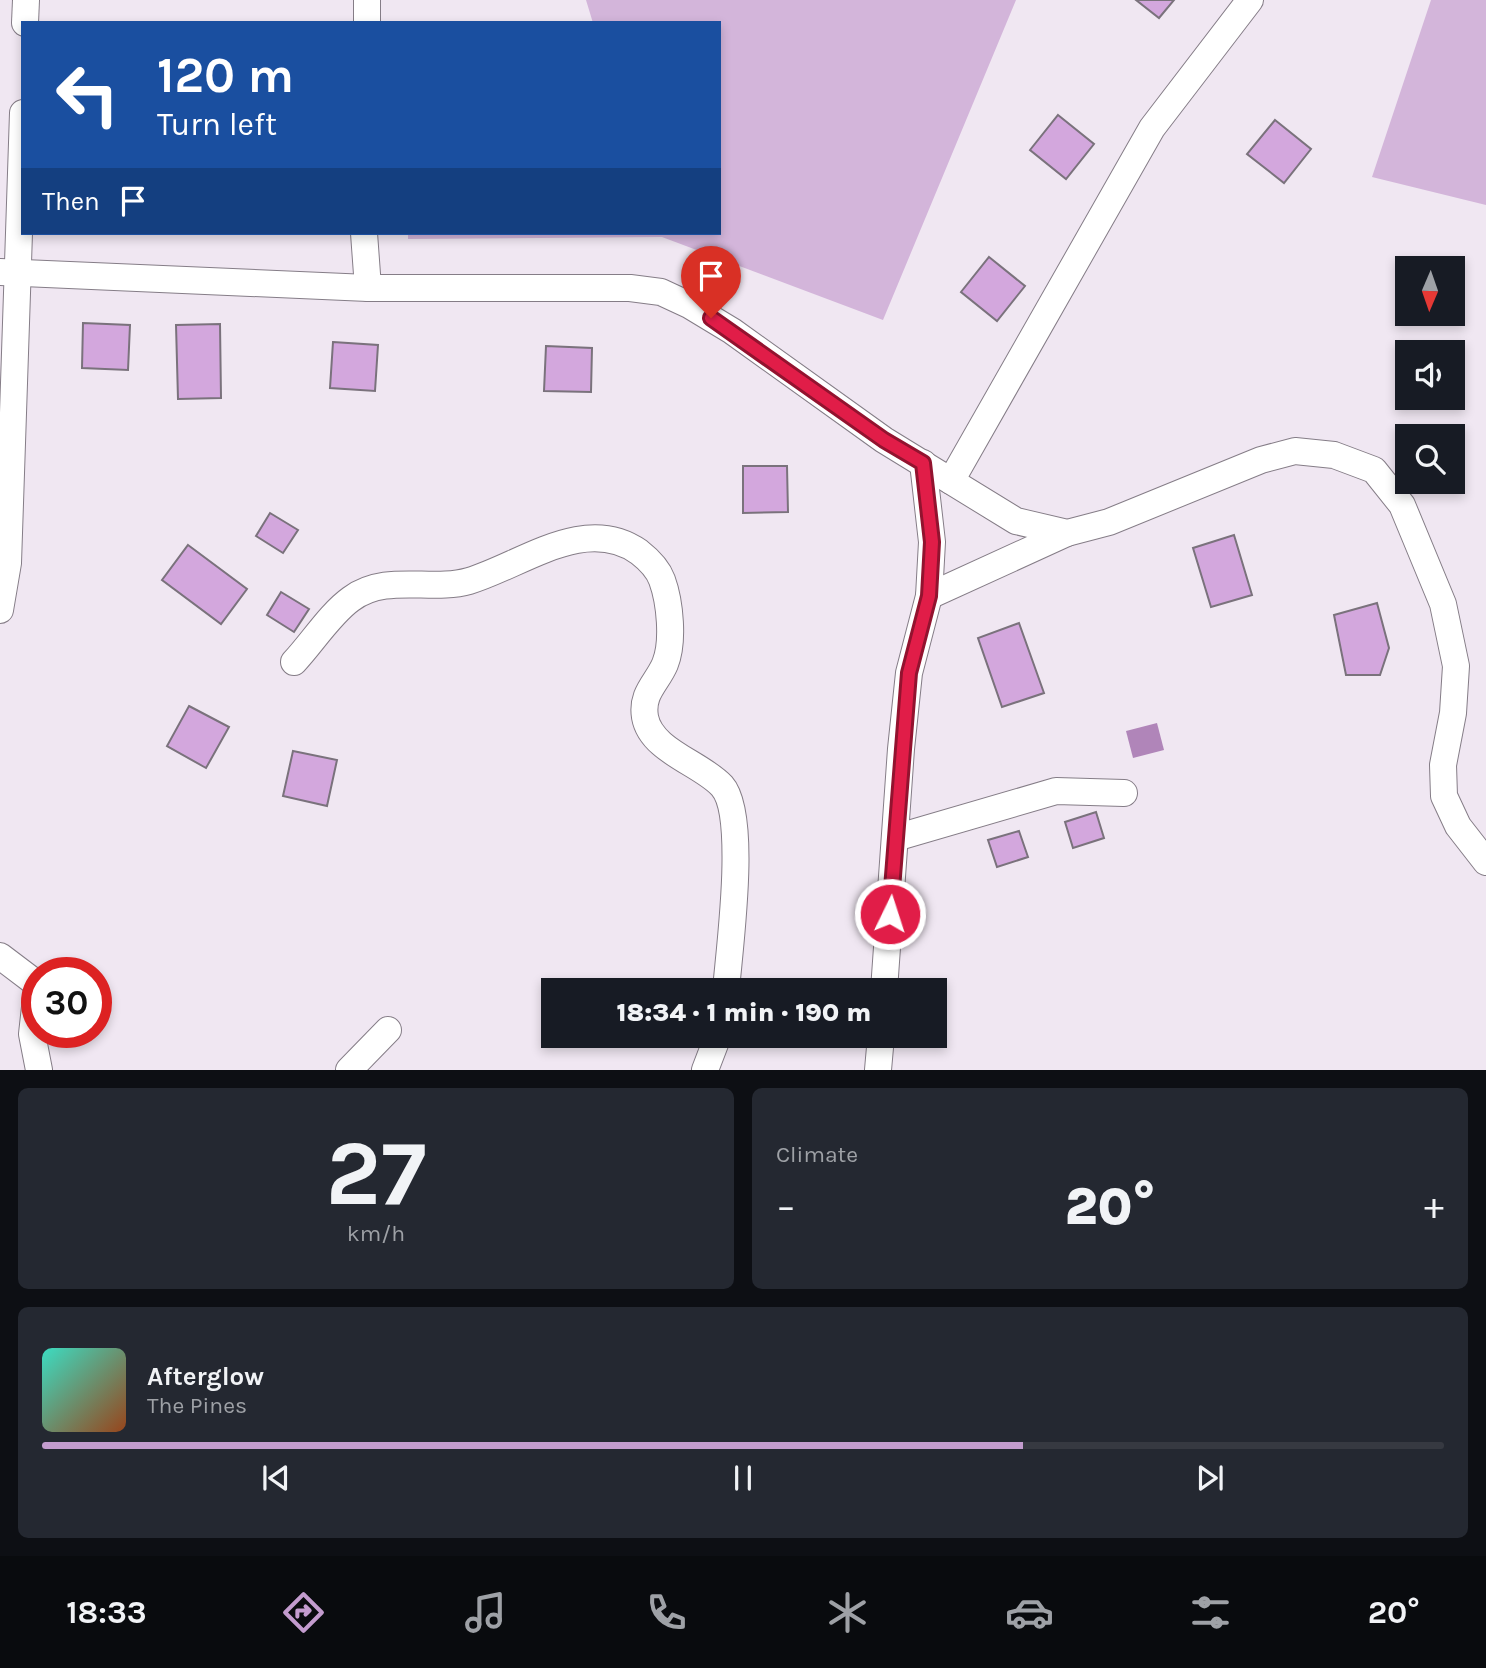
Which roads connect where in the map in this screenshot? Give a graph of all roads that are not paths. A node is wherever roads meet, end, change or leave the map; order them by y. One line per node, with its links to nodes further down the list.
1 (26, 0): 4 (street)
2 (367, 0): 5 (street)
3 (1250, 0): 11 (street)
4 (25, 21)
5 (367, 21)
6 (21, 136): 8 (street)
7 (364, 235): 9 (street)
8 (9, 273): 9 (street); 14 (street)
9 (369, 288): 10 (street)
10 (923, 463): 11 (street); 13 (street)
11 (951, 481): 12 (street)
12 (1067, 533): 13 (street); 18 (street)
13 (929, 596): 17 (street)
14 (0, 610)
15 (294, 662): 21 (street)
16 (1124, 793): 17 (street)
17 (895, 838): 22 (street)
18 (1486, 862)
19 (0, 956): 20 (street)
20 (21, 974)
21 (727, 978)
22 (885, 978)
23 (388, 1030): 28 (street)
24 (34, 1048): 27 (street)
25 (713, 1048): 29 (street)
26 (880, 1048): 30 (street)
27 (38, 1069)
28 (349, 1069)
29 (705, 1069)
30 (878, 1069)

